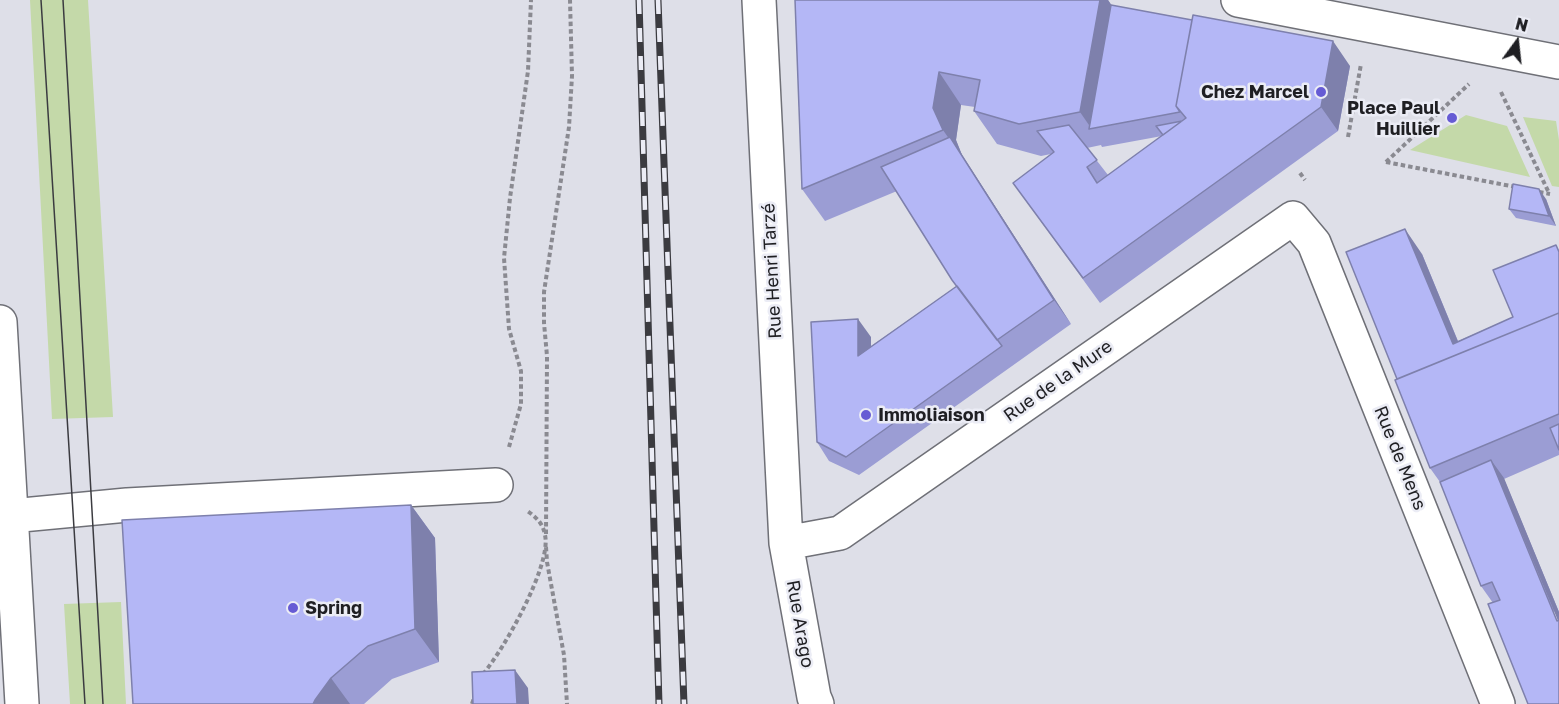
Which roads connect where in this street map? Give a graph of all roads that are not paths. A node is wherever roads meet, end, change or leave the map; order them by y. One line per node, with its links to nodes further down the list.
1 (759, 0): 8 (street, Rue Henri Tarzé)
2 (1253, 2): 3 (street)
3 (1559, 62)
4 (1293, 218): 8 (street, Rue de la Mure); 11 (street, Rue de Mens)
5 (0, 322): 7 (street)
6 (496, 485): 7 (street)
7 (6, 517): 9 (street)
8 (786, 543): 10 (street, Rue Arago)
9 (22, 704)
10 (817, 704)
11 (1498, 704)

